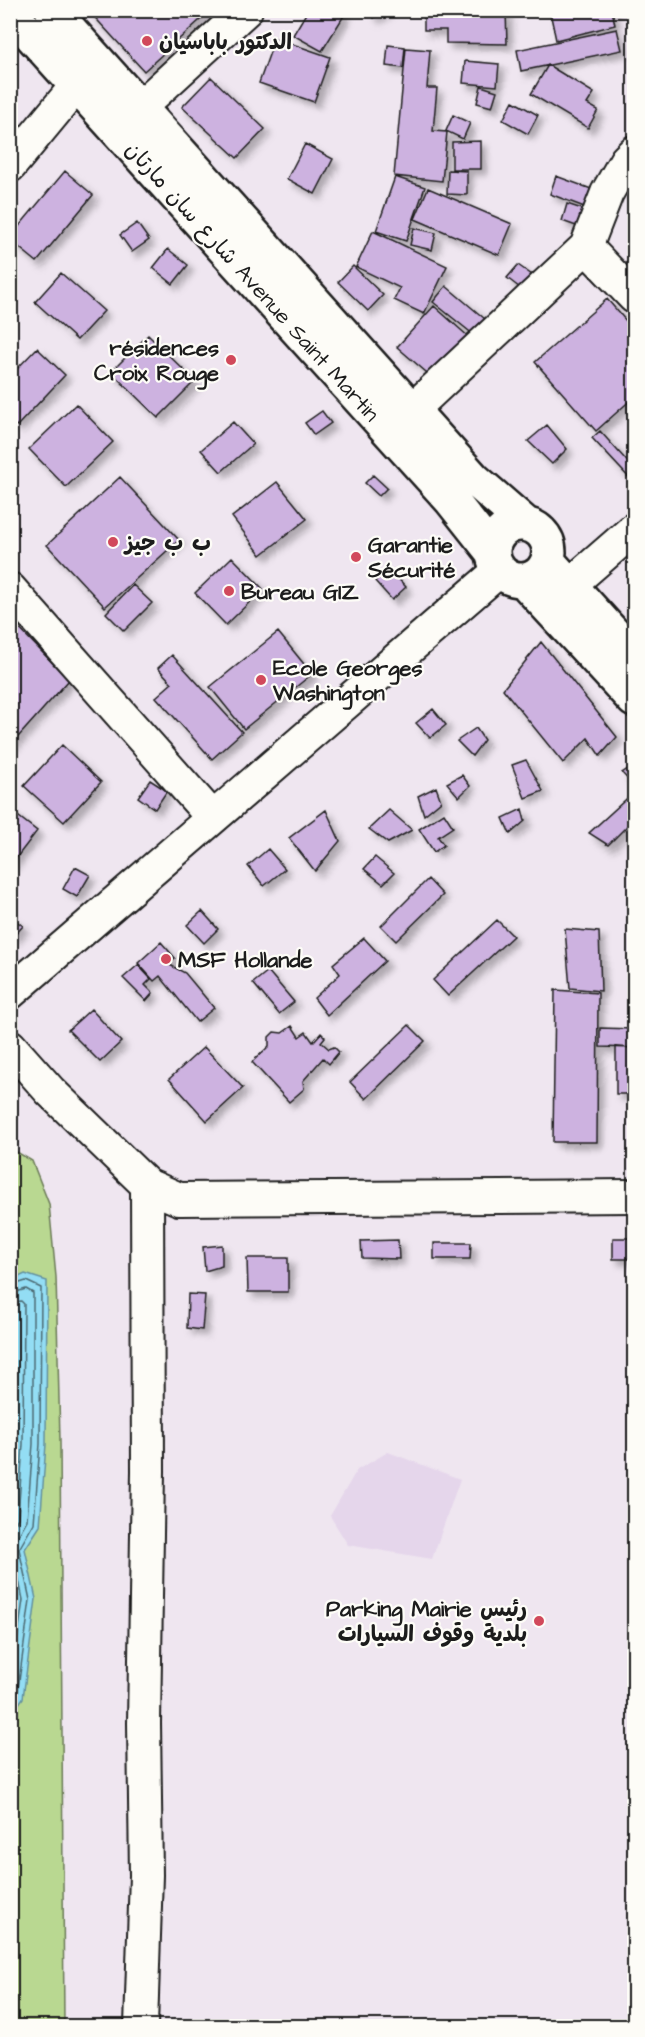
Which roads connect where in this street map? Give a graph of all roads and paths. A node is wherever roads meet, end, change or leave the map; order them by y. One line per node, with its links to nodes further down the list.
1 (52, 10): 5 (main road, شارع سان مارتان Avenue Saint Martin)
2 (246, 10): 5 (street)
3 (10, 12): 4 (main road, شارع سان مارتان Avenue Saint Martin)
4 (77, 86): 7 (street); 13 (main road, شارع سان مارتان Avenue Saint Martin)
5 (140, 108): 10 (main road, شارع سان مارتان Avenue Saint Martin)
6 (634, 152): 8 (street)
7 (10, 166)
8 (586, 247): 9 (street); 10 (street)
9 (634, 297)
10 (412, 410): 11 (main road, شارع سان مارتان Avenue Saint Martin)
11 (527, 525): 13 (main road, شارع سان مارتان Avenue Saint Martin); 13 (main road)
12 (634, 529): 14 (street)
13 (516, 566): 14 (main road, شارع سان مارتان Avenue Saint Martin); 17 (main road, شارع سان مارتان Avenue Saint Martin); 18 (street)
14 (572, 583): 16 (main road, شارع سان مارتان Avenue Saint Martin)
15 (10, 590): 18 (street)
16 (634, 656)
17 (634, 700)
18 (212, 817): 19 (street)
19 (10, 993)
20 (10, 1046): 21 (street)
21 (147, 1185): 22 (street); 23 (street)
22 (634, 1196)
23 (141, 2026)

